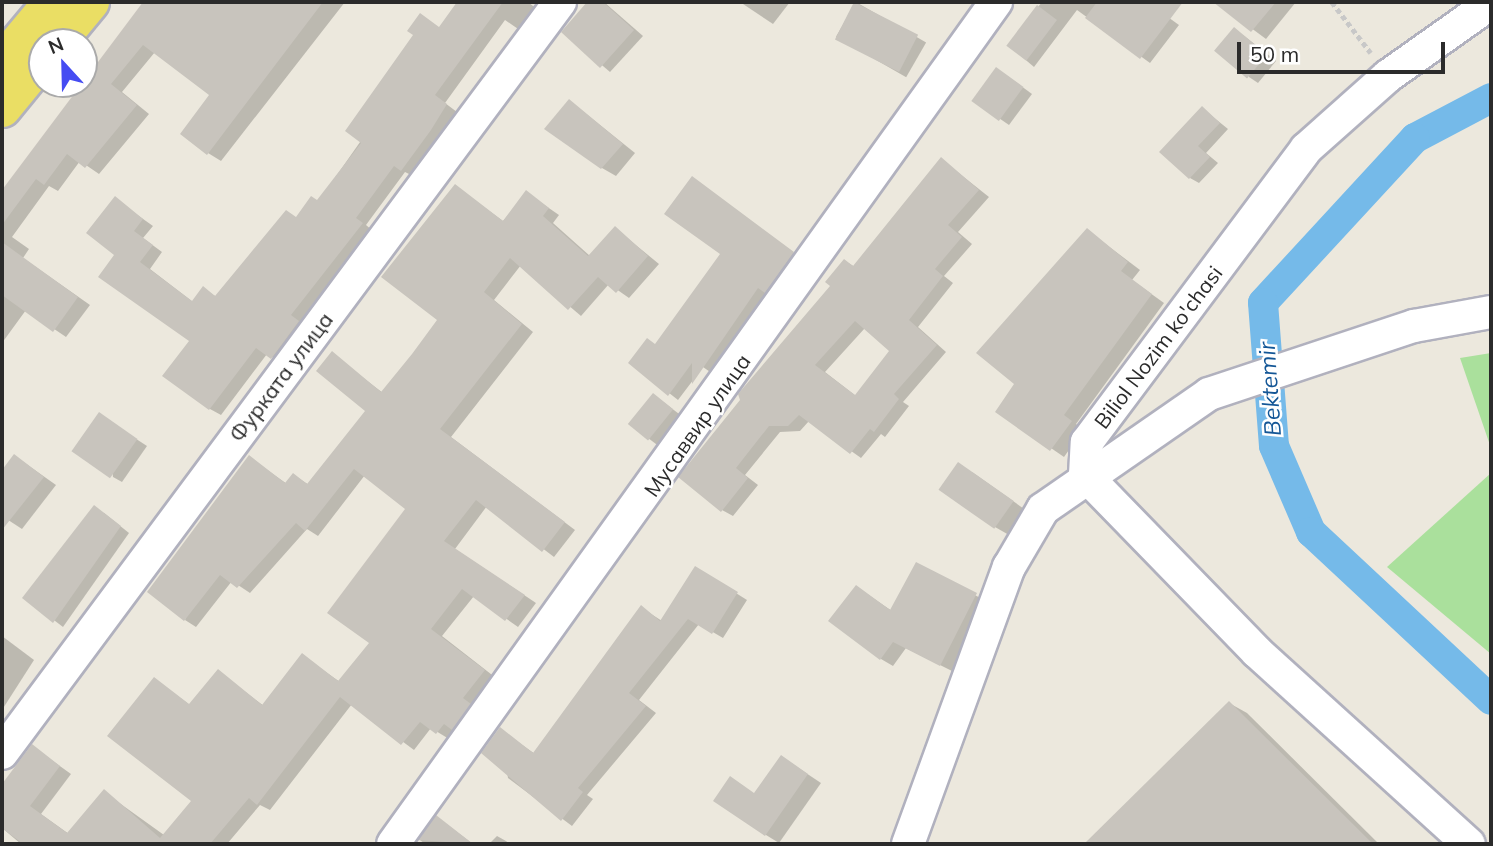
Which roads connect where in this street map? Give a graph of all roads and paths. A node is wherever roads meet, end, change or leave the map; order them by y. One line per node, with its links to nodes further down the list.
1 (53, 2): 8 (main road)
2 (90, 2): 7 (main road)
3 (560, 2): 14 (street, Фурката улица)
4 (996, 2): 15 (street, Мусаввир улица)
5 (1332, 2): 10 (path)
6 (1491, 3): 10 (street, Biliol Nozim ko'chasi)
7 (69, 28)
8 (2, 63)
9 (28, 76): 11 (main road)
10 (1388, 76): 13 (street, Biliol Nozim ko'chasi)
11 (2, 108)
12 (1491, 312): 13 (street)
13 (1085, 475): 16 (street); 17 (street)
14 (2, 753)
15 (393, 844)
16 (908, 844)
17 (1469, 844)

